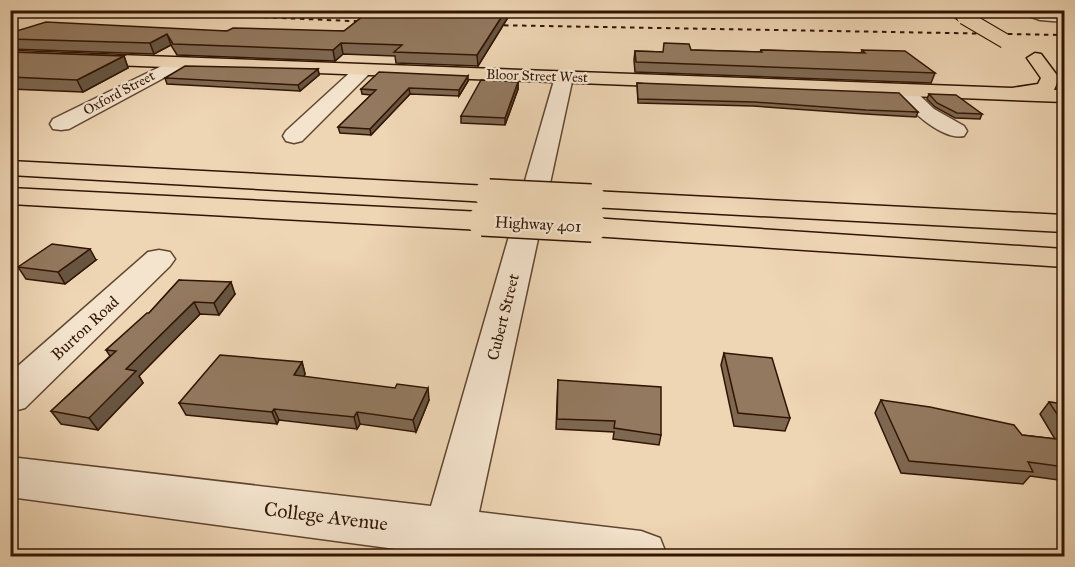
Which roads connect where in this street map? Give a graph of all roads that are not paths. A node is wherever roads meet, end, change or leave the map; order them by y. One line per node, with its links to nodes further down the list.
1 (1018, 10): 3 (street)
2 (958, 14): 5 (main road, bridge)
3 (1065, 18)
4 (10, 56): 6 (main road, Bloor Street West)
5 (1035, 58): 7 (main road); 9 (main road); 12 (main road)
6 (178, 63): 8 (main road, Bloor Street West); 14 (street, Oxford Street)
7 (1065, 67)
8 (363, 70): 10 (main road, Bloor Street West); 16 (street)
9 (1065, 75)
10 (564, 77): 11 (main road, Bloor Street West); 26 (street, Cubert Street)
11 (903, 90): 12 (main road, Bloor Street West); 15 (street)
12 (1004, 93): 13 (main road, Bloor Street West)
13 (1065, 96)
14 (62, 124)
15 (956, 131)
16 (292, 136)
17 (10, 168): 19 (main road, Highway 401)
18 (10, 196): 19 (main road, Highway 401)
19 (485, 207): 20 (main road, Highway 401, bridge)
20 (592, 213): 21 (main road, Highway 401); 22 (main road, Highway 401)
21 (1065, 224)
22 (1065, 258)
23 (159, 259): 24 (street, Burton Road)
24 (10, 397)
25 (10, 477): 26 (street, College Avenue)
26 (446, 544): 27 (street, College Avenue)
27 (641, 556)

